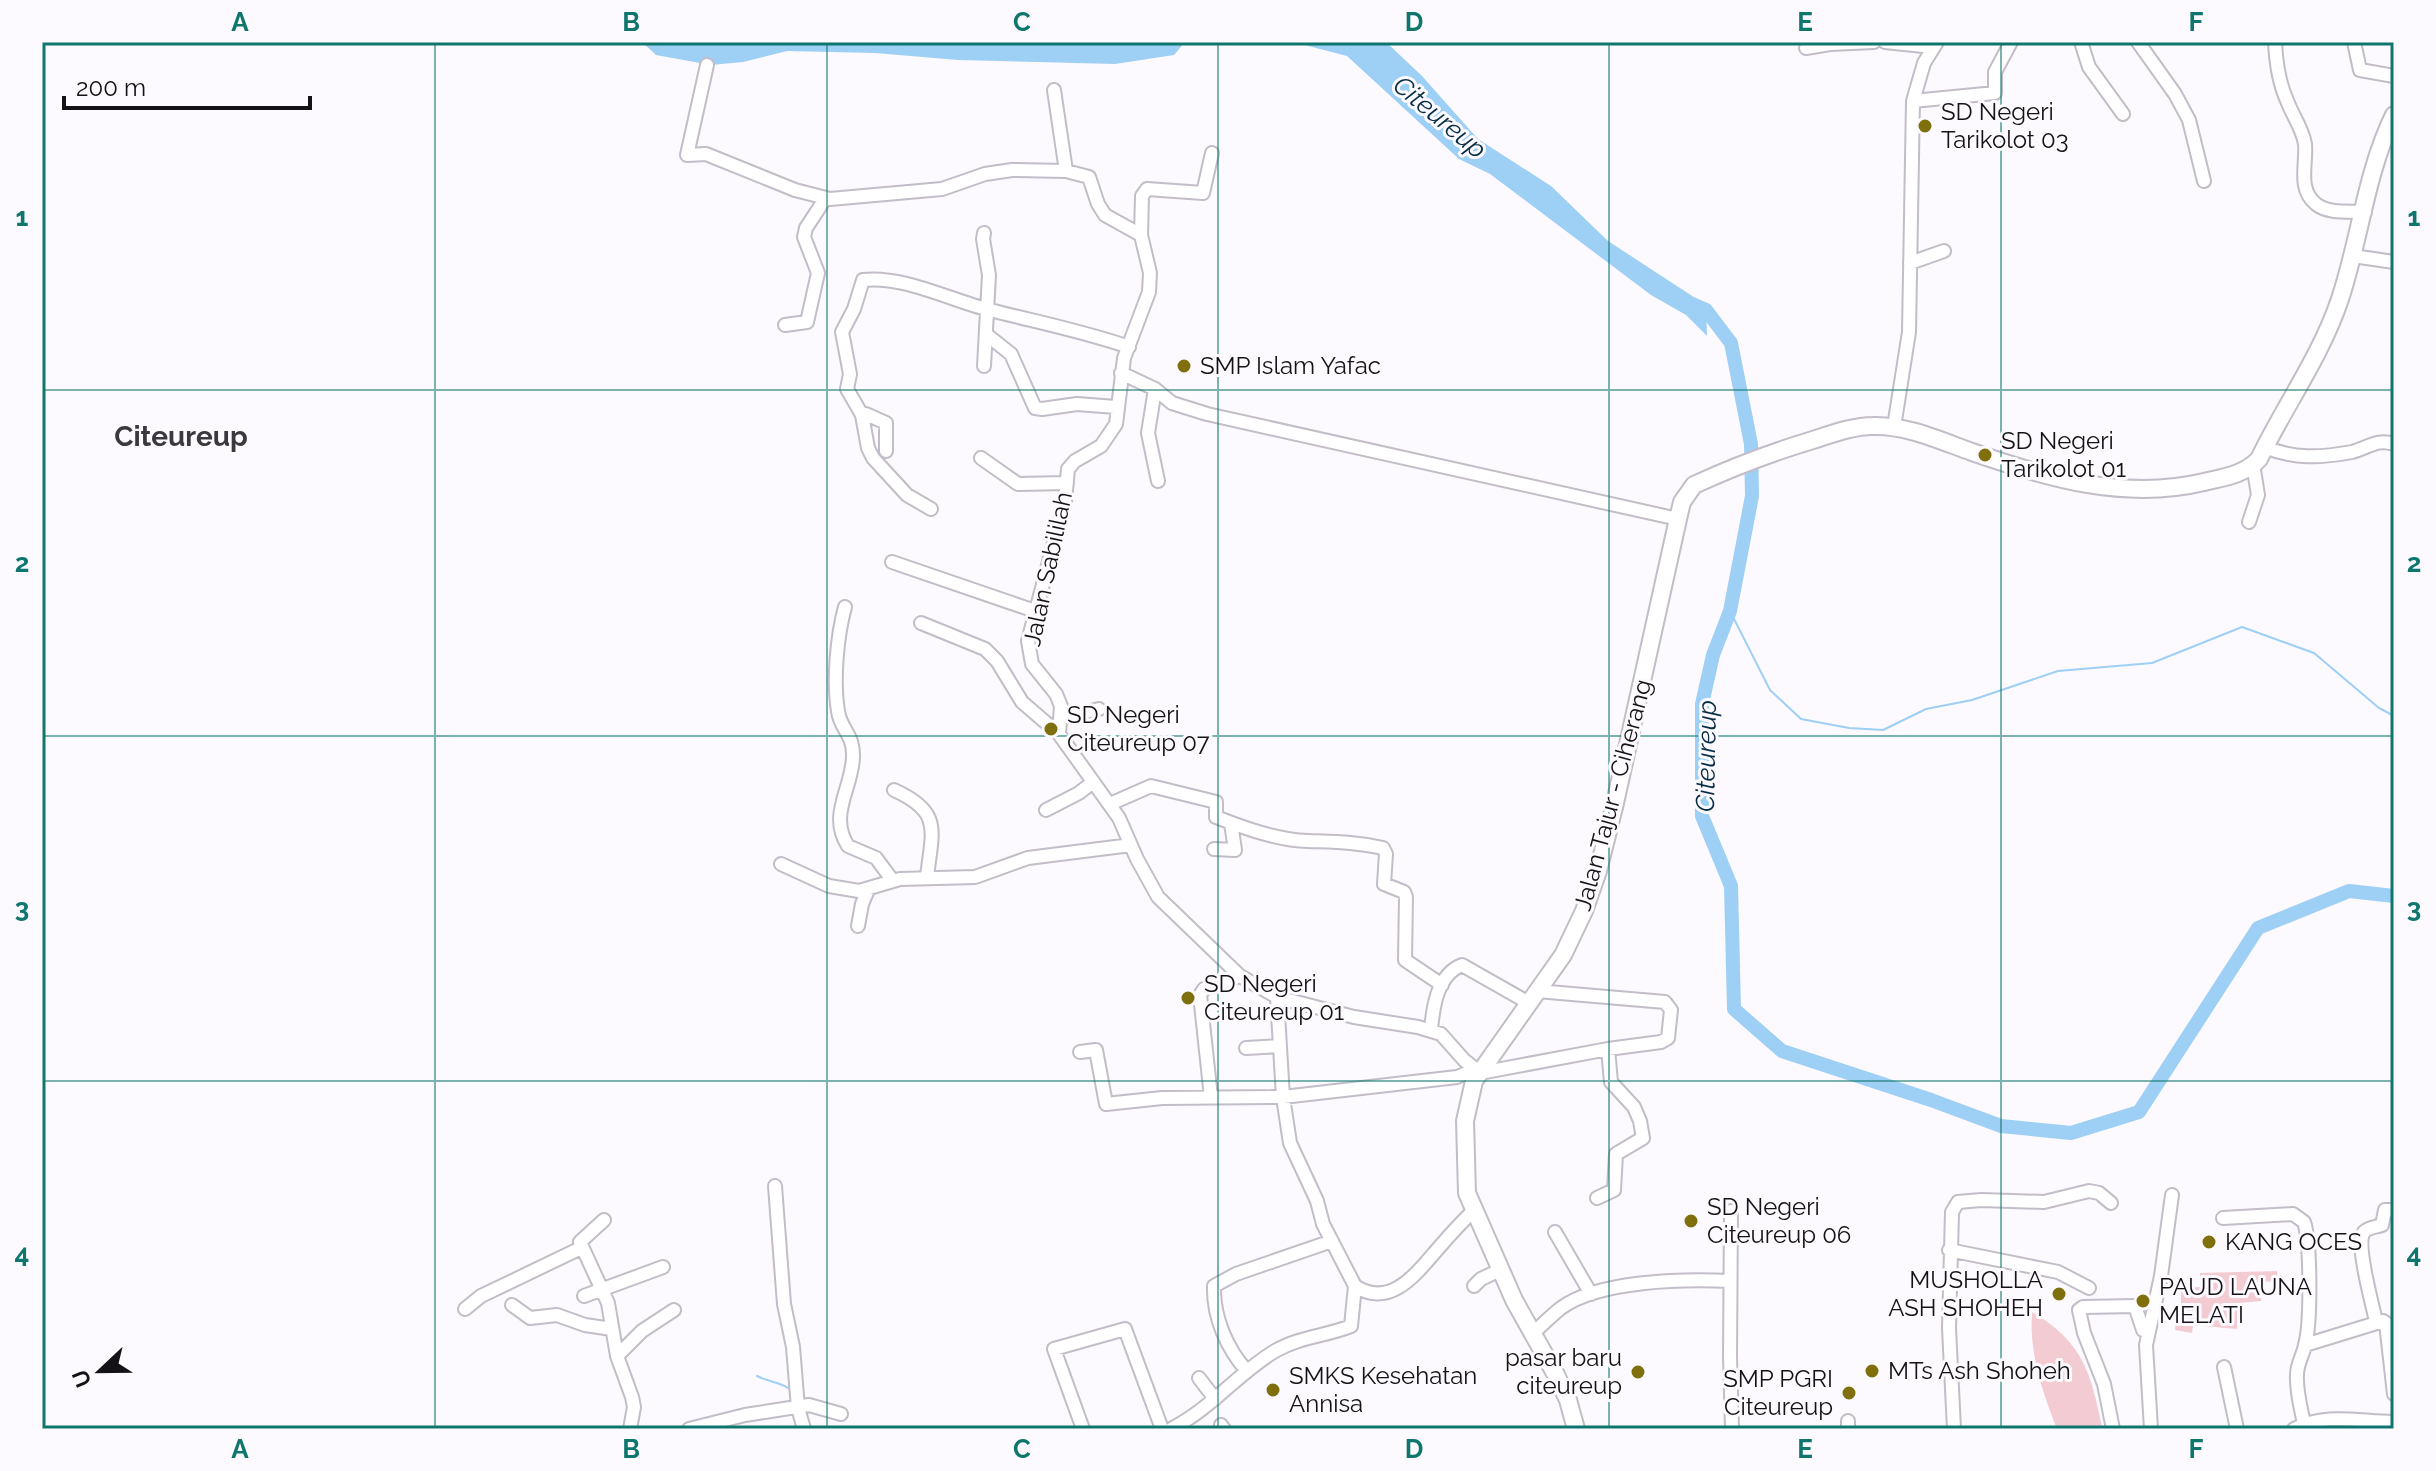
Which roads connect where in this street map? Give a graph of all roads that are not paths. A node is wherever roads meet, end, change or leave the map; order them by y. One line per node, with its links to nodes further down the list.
1 (1874, 42): 9 (street)
2 (1885, 42): 7 (street)
3 (2011, 42): 13 (street)
4 (2081, 42): 14 (street)
5 (2138, 42): 18 (street)
6 (2275, 42): 20 (street)
7 (1935, 44): 13 (street)
8 (2358, 45): 11 (street)
9 (1806, 48)
10 (707, 65): 19 (street)
11 (2394, 76)
12 (1054, 90): 17 (street)
13 (1913, 101): 26 (street)
14 (2123, 114)
15 (2394, 115): 20 (main road)
16 (1212, 153): 22 (street, Jalan Sabililah)
17 (1066, 171): 19 (street); 22 (street)
18 (2204, 181)
19 (825, 199): 28 (street)
20 (2365, 212): 24 (main road)
21 (984, 233): 27 (street)
22 (1141, 235): 30 (street, Jalan Sabililah)
23 (1944, 251): 26 (street)
24 (2353, 256): 25 (street); 38 (main road)
25 (2394, 262)
26 (1910, 263): 36 (street)
27 (986, 309): 29 (street); 30 (street); 35 (street)
28 (785, 325)
29 (987, 335): 31 (street); 34 (street)
30 (1129, 347): 32 (street, Jalan Sabililah)
31 (984, 366)
32 (1121, 373): 33 (street); 34 (street, Jalan Sabililah)
33 (1155, 389): 42 (street); 45 (street)
34 (1116, 407): 43 (street, Jalan Sabililah)
35 (862, 415): 39 (street); 44 (street)
36 (1894, 427): 41 (main road); 45 (main road, Jalan Tajur - Ciherang)
37 (2394, 444): 38 (street)
38 (2264, 447): 41 (main road)
39 (886, 451)
40 (981, 458): 43 (street)
41 (2253, 464): 46 (street)
42 (1158, 481)
43 (1067, 483): 49 (street, Jalan Sabililah)
44 (931, 509)
45 (1678, 519): 69 (main road, Jalan Tajur - Ciherang)
46 (2249, 522)
47 (892, 562): 49 (street)
48 (845, 607): 63 (street)
49 (1035, 611): 52 (street, Jalan Sabililah)
50 (921, 623): 53 (street)
51 (1099, 709): 52 (street)
52 (1061, 718): 53 (street)
53 (1059, 734): 54 (street)
54 (1093, 782): 56 (street); 57 (street)
55 (894, 790): 62 (street)
56 (1110, 804): 58 (street); 59 (street)
57 (1046, 810)
58 (1231, 823): 60 (street); 67 (street)
59 (1131, 845): 62 (street); 66 (street)
60 (1214, 849)
61 (781, 864): 64 (street)
62 (927, 877): 63 (street)
63 (893, 881): 64 (street)
64 (868, 890): 65 (street)
65 (858, 926)
66 (1240, 976): 68 (street); 76 (street)
67 (1442, 985): 69 (street); 70 (street)
68 (1277, 997): 70 (street); 71 (street)
69 (1533, 997): 73 (street); 75 (main road, Jalan Tajur - Ciherang)
70 (1431, 1030): 75 (street)
71 (1279, 1046): 72 (street); 77 (street)
72 (1246, 1048)
73 (1608, 1049): 75 (street); 80 (street)
74 (1080, 1052): 76 (street)
75 (1478, 1071): 77 (street); 82 (main road, Jalan Tajur - Ciherang)
76 (1211, 1097): 77 (street)
77 (1283, 1097): 88 (street)
78 (775, 1186): 114 (street)
79 (2172, 1195): 105 (street)
80 (1597, 1198)
81 (2111, 1203): 90 (street)
82 (1474, 1210): 92 (main road, Jalan Tajur - Ciherang); 94 (street)
83 (2394, 1210): 103 (street)
84 (1731, 1211): 93 (street)
85 (2223, 1218): 107 (street)
86 (604, 1220): 89 (street)
87 (1555, 1232): 98 (street)
88 (1332, 1241): 94 (street); 110 (street)
89 (581, 1248): 97 (street); 101 (street)
90 (1949, 1250): 96 (street); 126 (street)
91 (663, 1267): 97 (street)
92 (1502, 1269): 95 (street); 106 (main road, Jalan Tajur - Ciherang)
93 (1730, 1284): 98 (street); 106 (street); 125 (street)
94 (1355, 1286): 110 (street)
95 (1474, 1286)
96 (2089, 1288)
97 (602, 1290): 99 (street); 104 (street)
98 (1591, 1294): 106 (street)
99 (584, 1296)
100 (512, 1305): 104 (street)
101 (465, 1309)
102 (674, 1310): 108 (street)
103 (2384, 1319): 107 (street); 112 (street)
104 (612, 1329): 108 (street)
105 (2148, 1329): 127 (street); 128 (street)
106 (1534, 1334): 124 (main road, Jalan Tajur - Ciherang)
107 (2305, 1345): 117 (street)
108 (617, 1356): 118 (street)
109 (2224, 1367): 129 (street)
110 (1247, 1371): 113 (street)
111 (1199, 1378): 113 (street)
112 (2394, 1394)
113 (1215, 1399): 123 (street)
114 (798, 1408): 115 (street); 119 (street); 120 (street)
115 (841, 1414)
116 (2394, 1422): 117 (street)
117 (2299, 1426)
118 (630, 1429)
119 (689, 1429)
120 (804, 1429)
121 (1083, 1429): 122 (street)
122 (1162, 1429)
123 (1171, 1429)
124 (1576, 1429)
125 (1732, 1429)
126 (1954, 1429)
127 (2113, 1429)
128 (2151, 1429)
129 (2237, 1429)

